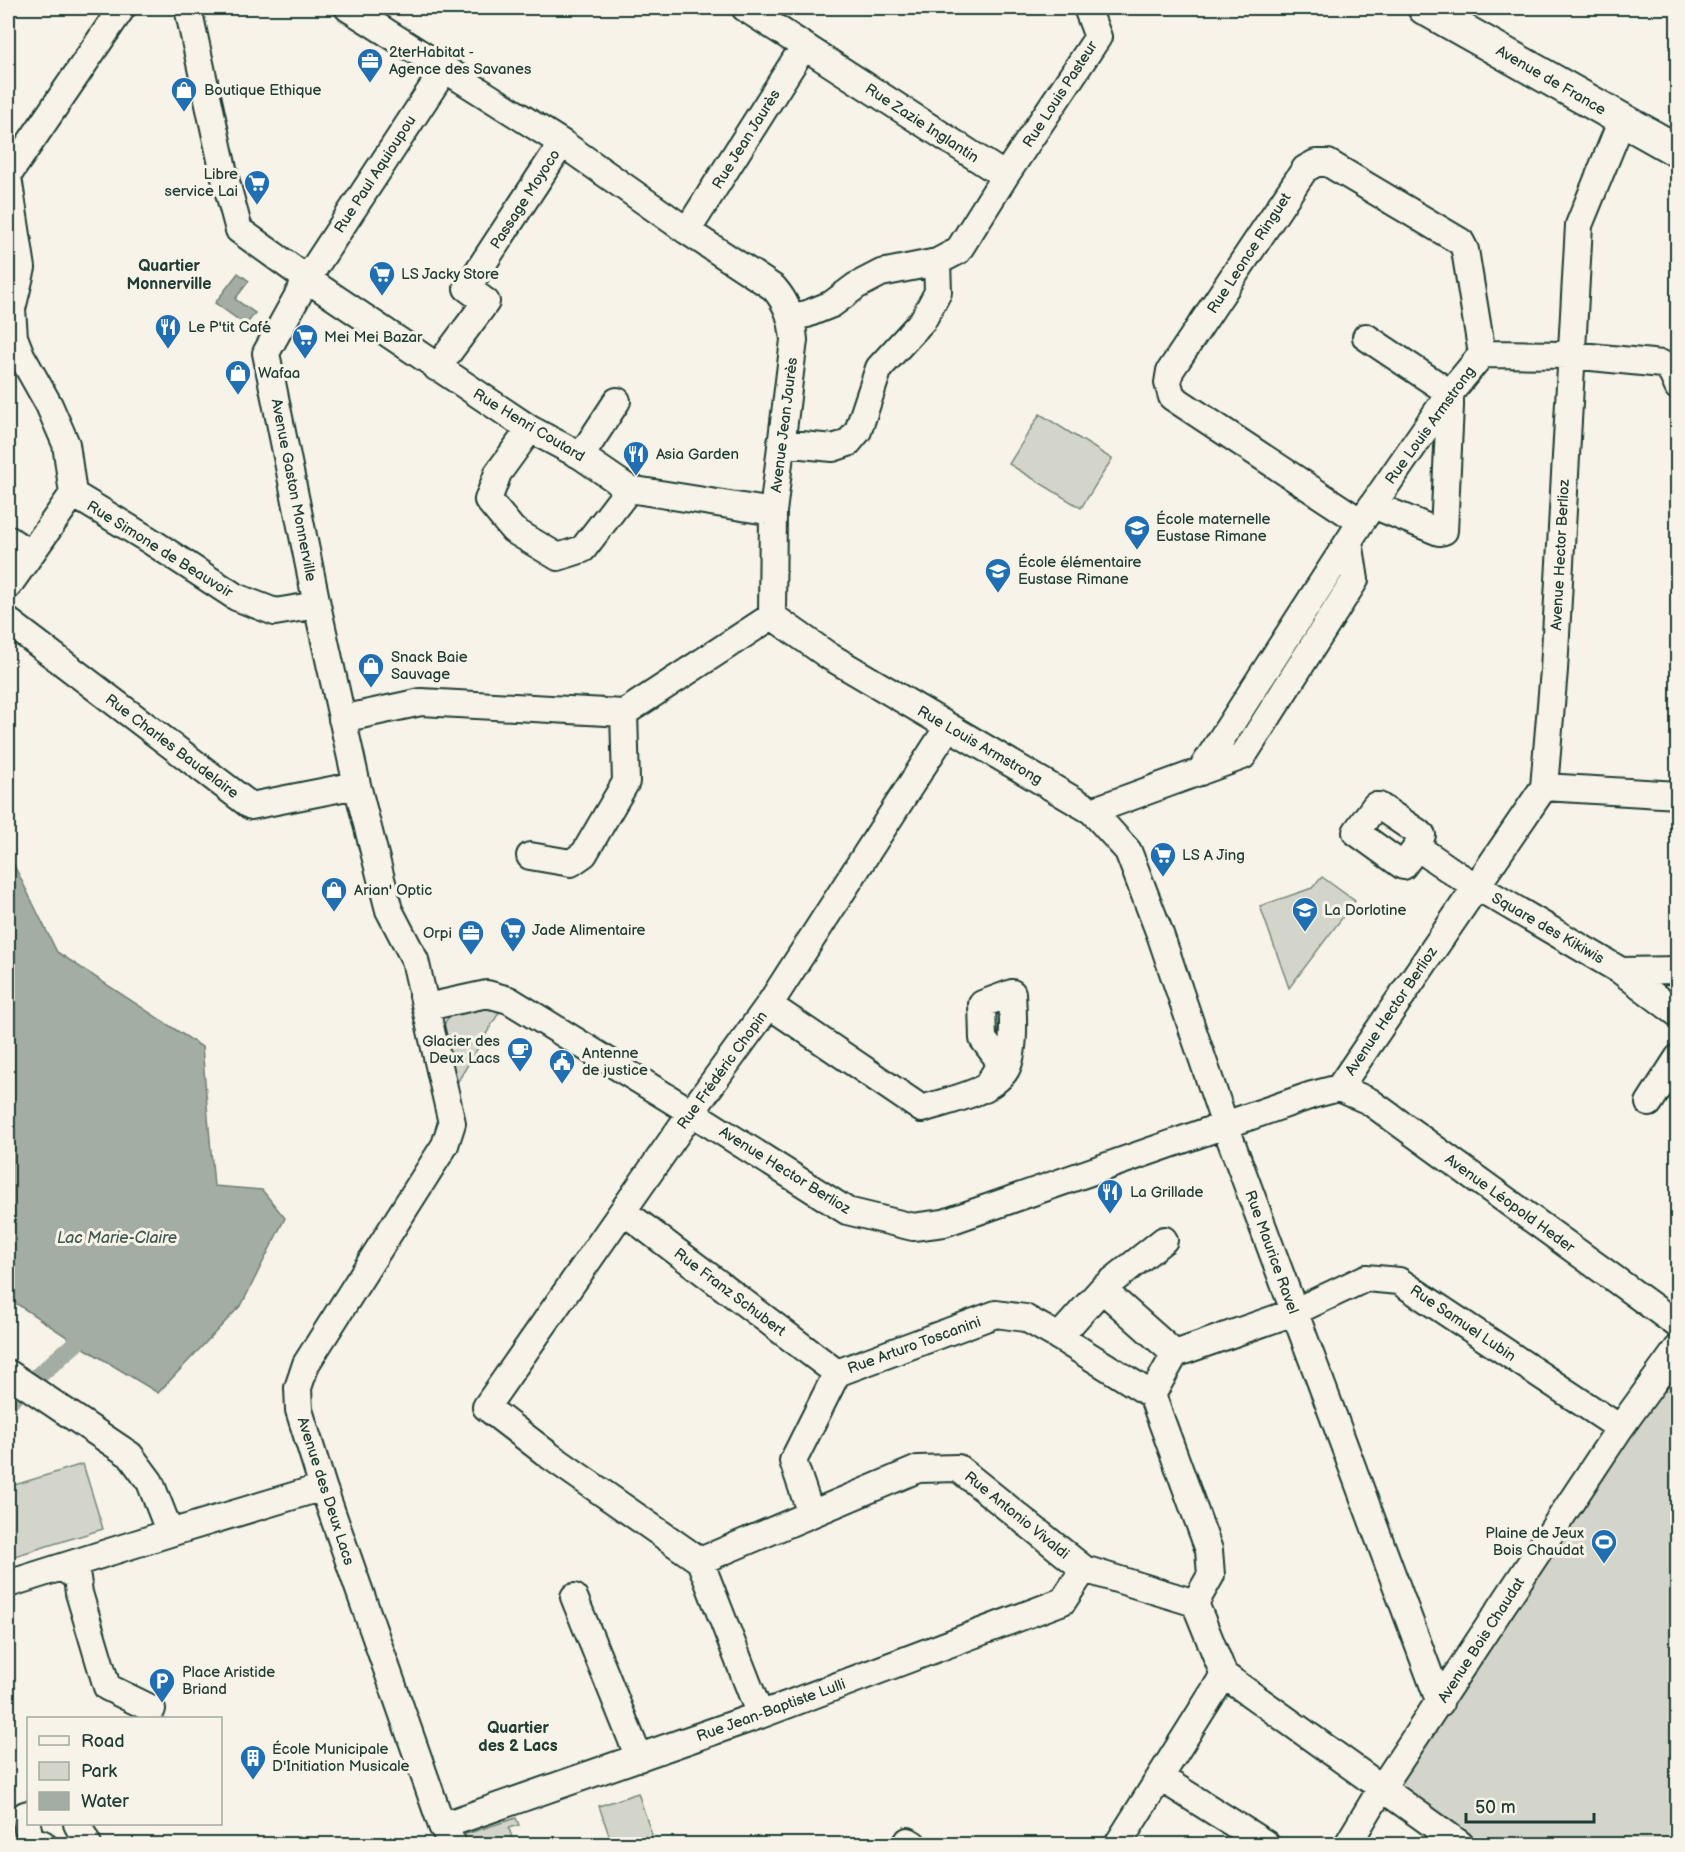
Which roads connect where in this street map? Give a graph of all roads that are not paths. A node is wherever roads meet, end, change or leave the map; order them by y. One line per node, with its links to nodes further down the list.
1 (119, 8): 12 (street)
2 (188, 8): 16 (street)
3 (348, 8): 8 (street, Avenue Jean Jaurès)
4 (745, 8): 7 (street, Rue Zazie Inglantin)
5 (1087, 8): 13 (street, Rue Louis Pasteur)
6 (1424, 8): 9 (main road, Avenue de France)
7 (804, 46): 13 (street, Rue Zazie Inglantin); 14 (street, Rue Jean Jaurès)
8 (444, 70): 10 (street, Avenue Jean Jaurès); 16 (street, Rue Paul Aquioupou)
9 (1622, 120): 11 (main road, Avenue de France); 20 (street, Avenue Hector Berlioz)
10 (562, 143): 14 (street, Avenue Jean Jaurès); 21 (street, Passage Moyoco)
11 (1677, 151)
12 (8, 176): 29 (street)
13 (1005, 176): 15 (street)
14 (687, 231): 17 (street, Avenue Jean Jaurès)
15 (937, 262): 17 (street); 26 (street)
16 (307, 279): 21 (street, Rue Henri Coutard); 35 (street, Avenue Gaston Monnerville)
17 (792, 317): 26 (street, Avenue Jean Jaurès)
18 (1366, 337): 23 (street)
19 (1482, 354): 20 (street, Rue Louis Armstrong); 23 (street, Rue Louis Armstrong); 31 (street, Rue Leonce Ringuet)
20 (1571, 355): 22 (street, Rue Louis Armstrong); 42 (street, Avenue Hector Berlioz)
21 (437, 368): 25 (street, Rue Henri Coutard)
22 (1677, 387)
23 (1450, 393): 31 (street, Rue Louis Armstrong); 31 (street, Rue Leonce Ringuet)
24 (617, 401): 27 (street)
25 (530, 429): 27 (street, Rue Henri Coutard); 28 (street)
26 (781, 443): 30 (street, Avenue Jean Jaurès)
27 (581, 456): 28 (street, Rue Henri Coutard)
28 (629, 489): 30 (street, Rue Henri Coutard)
29 (73, 494): 33 (street); 35 (street, Rue Simone de Beauvoir)
30 (774, 512): 36 (street, Avenue Jean Jaurès)
31 (1361, 523): 44 (street, Rue Louis Armstrong)
32 (8, 539): 33 (street)
33 (30, 554): 34 (street)
34 (8, 586)
35 (316, 605): 39 (street, Avenue Gaston Monnerville)
36 (772, 616): 38 (street); 40 (street, Rue Louis Armstrong)
37 (8, 621): 41 (street, Rue Charles Baudelaire)
38 (624, 713): 39 (street); 46 (street)
39 (342, 719): 41 (street, Avenue Gaston Monnerville)
40 (948, 727): 44 (street, Rue Louis Armstrong); 50 (street, Rue Frédéric Chopin)
41 (357, 785): 51 (street, Avenue Gaston Monnerville)
42 (1544, 787): 43 (street); 47 (street, Avenue Hector Berlioz)
43 (1677, 795)
44 (1092, 810): 58 (street, Rue Maurice Ravel)
45 (1417, 847): 47 (street, Square des Kikiwis)
46 (530, 856)
47 (1475, 886): 49 (street, Square des Kikiwis); 54 (street, Avenue Hector Berlioz)
48 (1677, 970): 49 (street, Square des Kikiwis)
49 (1621, 971): 52 (street, Square des Kikiwis)
50 (769, 1005): 55 (street); 57 (street, Rue Frédéric Chopin)
51 (427, 1007): 57 (street, Avenue Hector Berlioz); 71 (street, Avenue des Deux Lacs)
52 (1677, 1014)
53 (1677, 1058): 56 (street)
54 (1339, 1088): 58 (street, Avenue Hector Berlioz); 63 (street, Avenue Léopold Heder)
55 (985, 1089)
56 (1649, 1103)
57 (691, 1112): 58 (street, Avenue Hector Berlioz); 59 (street, Rue Frédéric Chopin)
58 (1225, 1125): 62 (street, Rue Maurice Ravel)
59 (623, 1211): 67 (street, Rue Franz Schubert); 74 (street, Rue Frédéric Chopin)
60 (1164, 1240): 61 (street)
61 (1102, 1289): 64 (street); 66 (street)
62 (1294, 1312): 66 (street, Rue Samuel Lubin); 70 (street, Rue Samuel Lubin); 81 (street, Rue Maurice Ravel)
63 (1677, 1325)
64 (1059, 1337): 67 (street, Rue Arturo Toscanini); 69 (street, Rue Arturo Toscanini)
65 (1677, 1348): 70 (street, Avenue Bois Chaudat)
66 (1175, 1354): 69 (street)
67 (837, 1373): 72 (street, Rue Arturo Toscanini)
68 (11, 1375): 73 (street)
69 (1152, 1395): 79 (street)
70 (1620, 1428): 81 (street, Avenue Bois Chaudat)
71 (322, 1487): 73 (street); 88 (street, Avenue des Deux Lacs)
72 (811, 1514): 74 (street, Rue Antonio Vivaldi); 76 (street, Rue Antonio Vivaldi)
73 (170, 1533): 75 (street)
74 (700, 1561): 83 (street)
75 (62, 1567): 77 (street); 82 (street)
76 (1084, 1569): 79 (street, Rue Antonio Vivaldi); 83 (street, Rue Jean-Baptiste Lulli)
77 (8, 1584)
78 (574, 1597): 84 (street)
79 (1195, 1603): 80 (street)
80 (1224, 1675): 85 (street); 86 (street)
81 (1440, 1703): 86 (street, Avenue Bois Chaudat)
82 (152, 1709)
83 (760, 1715): 84 (street, Rue Jean-Baptiste Lulli)
84 (639, 1758): 88 (street, Rue Jean-Baptiste Lulli)
85 (1161, 1778): 92 (street); 93 (street)
86 (1381, 1789): 94 (street, Avenue Bois Chaudat); 95 (street)
87 (27, 1825): 89 (street)
88 (446, 1838)
89 (43, 1845)
90 (906, 1845): 91 (street)
91 (913, 1845)
92 (1118, 1845)
93 (1266, 1845)
94 (1348, 1845)
95 (1460, 1845)

